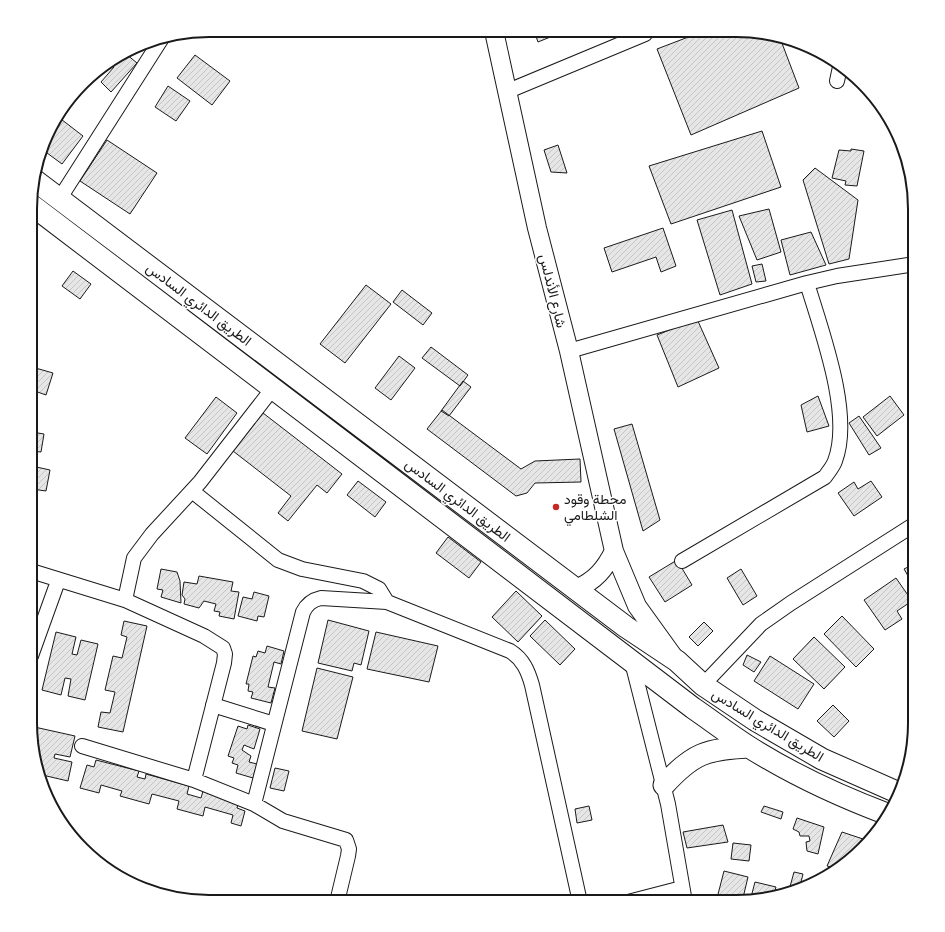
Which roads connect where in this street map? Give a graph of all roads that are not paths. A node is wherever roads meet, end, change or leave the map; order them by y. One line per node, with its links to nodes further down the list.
1 (495, 37): 6 (main road, شارع الأندلس)
2 (638, 37): 6 (street)
3 (158, 45): 8 (street)
4 (839, 71): 5 (street)
5 (838, 81)
6 (508, 91): 12 (main road, شارع الأندلس)
7 (39, 183): 8 (highway, الطريق الدائري السادس)
8 (60, 198): 20 (highway, الطريق الدائري السادس)
9 (37, 209): 13 (highway, الطريق الدائري السادس)
10 (908, 265): 11 (street)
11 (807, 283): 12 (street); 17 (street)
12 (569, 351): 16 (main road, شارع الأندلس)
13 (273, 388): 14 (street); 25 (highway, الطريق الدائري السادس)
14 (192, 491): 21 (street); 22 (street)
15 (908, 529): 26 (street)
16 (614, 551): 20 (main road); 24 (main road, شارع الأندلس)
17 (682, 561)
18 (37, 573): 19 (street)
19 (58, 580): 21 (street); 23 (street)
20 (576, 589): 24 (highway, الطريق الدائري السادس)
21 (125, 600): 27 (street)
22 (387, 602): 28 (street); 38 (street)
23 (37, 639)
24 (677, 661): 26 (highway, الطريق الدائري السادس)
25 (632, 662): 30 (highway, الطريق الدائري السادس); 32 (street)
26 (703, 685): 33 (highway, الطريق الدائري السادس)
27 (213, 705): 28 (street); 31 (street)
28 (274, 724): 34 (street)
29 (82, 746): 31 (street)
30 (749, 747): 32 (highway); 35 (highway, الطريق الدائري السادس)
31 (194, 780): 34 (street)
32 (664, 785): 36 (street)
33 (894, 791)
34 (254, 804): 37 (street)
35 (883, 812)
36 (682, 888): 39 (street); 40 (street)
37 (339, 895)
38 (578, 895)
39 (655, 895)
40 (684, 895)

